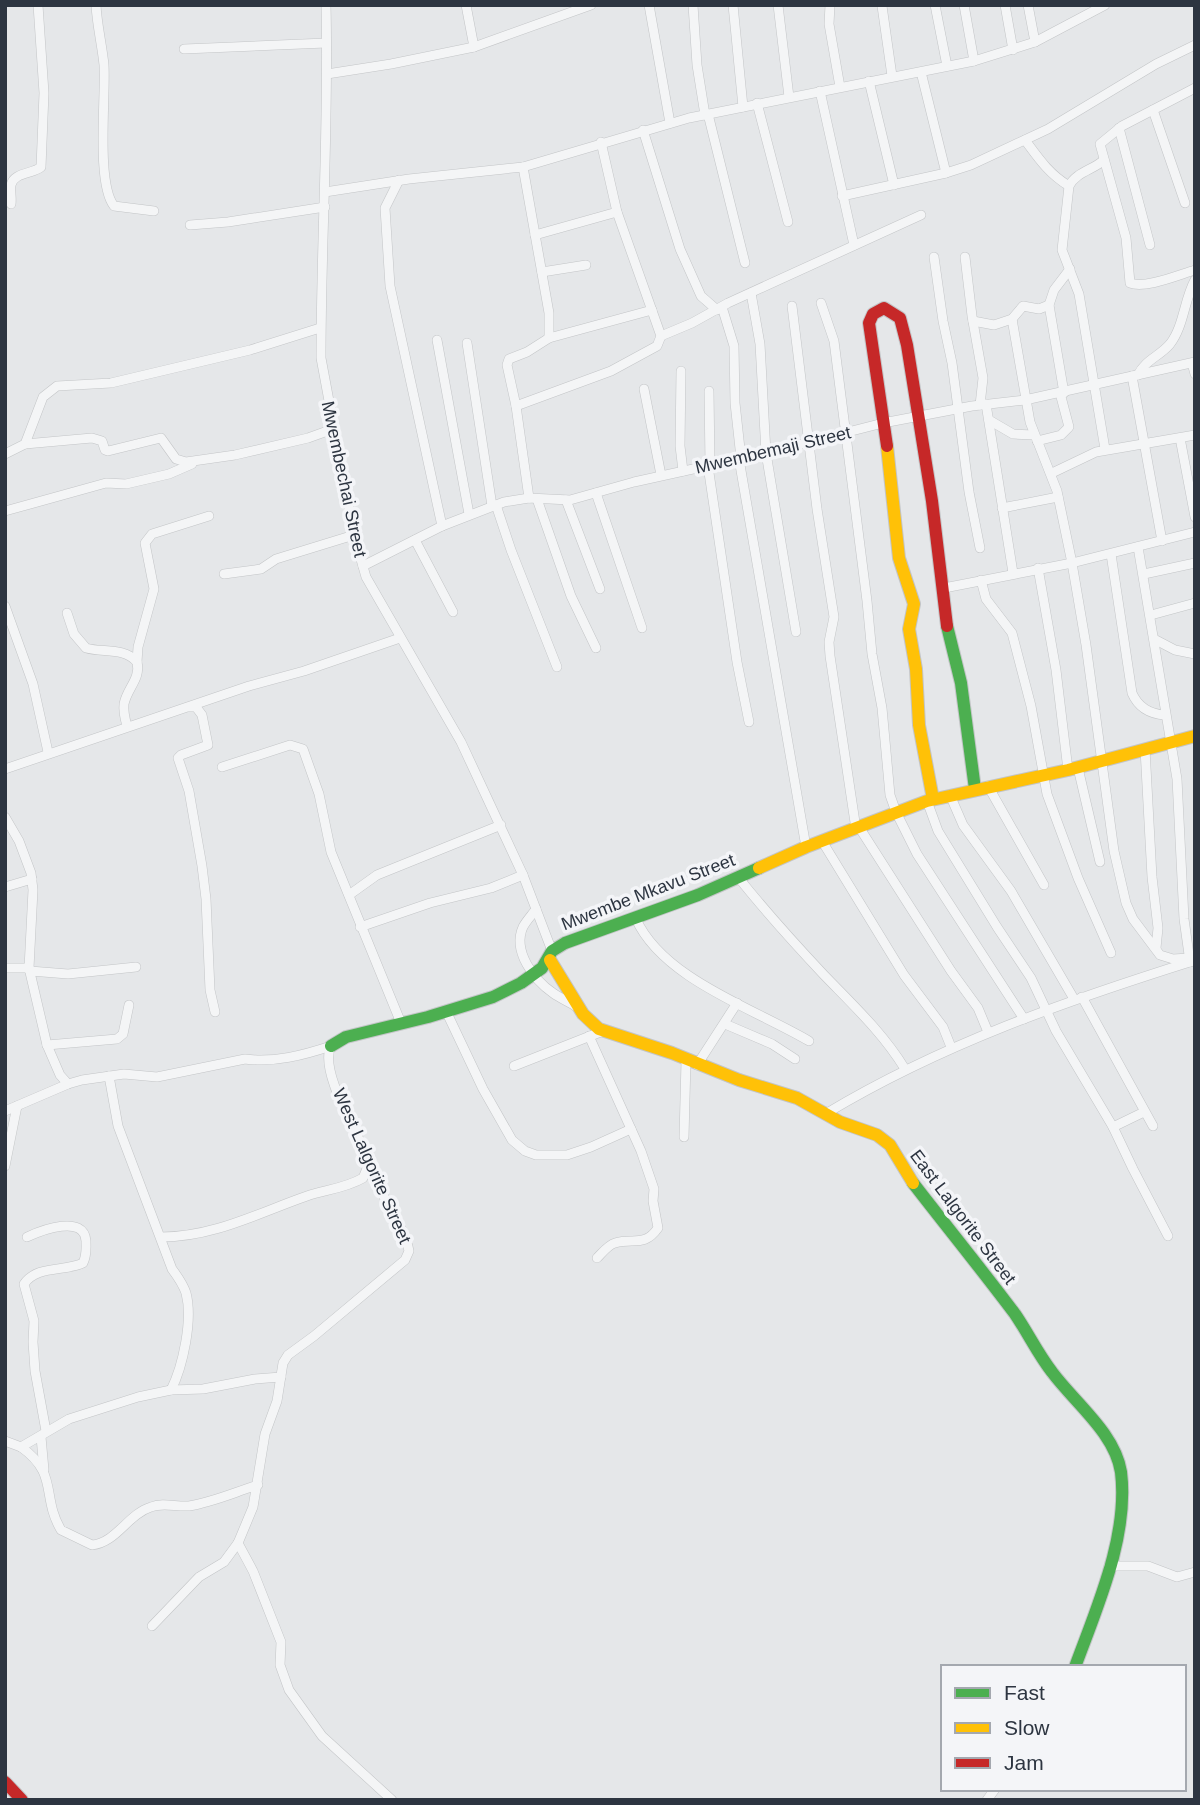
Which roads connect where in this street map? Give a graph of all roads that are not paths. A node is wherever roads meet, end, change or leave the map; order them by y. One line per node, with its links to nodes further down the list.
1 (38, 5): 51 (street)
2 (96, 5): 53 (street)
3 (326, 5): 18 (street, Mwembechai Street)
4 (466, 5): 20 (street)
5 (591, 5): 20 (street)
6 (649, 5): 37 (street)
7 (693, 5): 36 (street)
8 (733, 5): 34 (street)
9 (778, 5): 32 (street)
10 (830, 5): 29 (street)
11 (935, 5): 24 (street)
12 (964, 5): 23 (street)
13 (1004, 5): 22 (street)
14 (1028, 5): 17 (street)
15 (1105, 5): 17 (street)
16 (881, 6): 27 (street)
17 (1035, 42): 22 (street)
18 (327, 43): 21 (street); 26 (street, Mwembechai Street)
19 (1195, 45): 40 (street)
20 (474, 47): 26 (street)
21 (184, 49)
22 (1013, 50): 23 (street)
23 (974, 61): 24 (street)
24 (947, 66): 25 (street)
25 (921, 72): 27 (street); 44 (street)
26 (327, 74): 48 (street, Mwembechai Street)
27 (892, 76): 28 (street)
28 (869, 81): 29 (street); 46 (street)
29 (840, 87): 31 (street)
30 (1195, 88): 35 (street)
31 (820, 91): 32 (street); 49 (street)
32 (789, 96): 33 (street)
33 (757, 103): 34 (street); 56 (street)
34 (743, 107): 36 (street)
35 (1153, 110): 38 (street); 50 (street)
36 (707, 114): 37 (street); 63 (street)
37 (670, 123): 39 (street)
38 (1119, 128): 42 (street); 60 (street)
39 (643, 131): 41 (street); 73 (street)
40 (1026, 140): 44 (street); 47 (street)
41 (601, 142): 43 (street); 54 (street)
42 (1104, 160): 47 (street); 66 (street)
43 (523, 166): 45 (street); 58 (street)
44 (946, 173): 46 (street)
45 (399, 180): 48 (street); 124 (street)
46 (894, 185): 49 (street)
47 (1069, 186): 65 (street)
48 (325, 192): 52 (street, Mwembechai Street)
49 (842, 196): 59 (street)
50 (1185, 203)
51 (11, 204)
52 (324, 207): 57 (street); 77 (street, Mwembechai Street)
53 (154, 211)
54 (617, 212): 58 (street); 74 (street)
55 (920, 215): 59 (street)
56 (788, 222)
57 (190, 225)
58 (535, 235): 67 (street)
59 (854, 245): 69 (street)
60 (1150, 245)
61 (934, 257): 93 (street)
62 (965, 257): 76 (street)
63 (746, 263)
64 (586, 265): 67 (street)
65 (1069, 269): 71 (street); 86 (street)
66 (1195, 270)
67 (542, 272): 79 (street)
68 (1195, 280): 85 (street)
69 (751, 293): 73 (street); 106 (street)
70 (821, 303): 98 (street)
71 (1049, 305): 75 (street); 89 (street)
72 (792, 306): 102 (street)
73 (719, 309): 78 (street); 108 (street)
74 (652, 310): 78 (street); 79 (street)
75 (1012, 319): 76 (street); 90 (street)
76 (973, 321): 91 (street)
77 (320, 328): 97 (street, Mwembechai Street); 103 (street)
78 (661, 336): 92 (street)
79 (549, 338): 92 (street)
80 (438, 340): 121 (street)
81 (467, 343): 118 (street)
82 (1193, 363): 84 (street); 85 (street, Mwembemaji Street)
83 (681, 371): 111 (street)
84 (1195, 373)
85 (1135, 376): 86 (street, Mwembemaji Street); 104 (street)
86 (1095, 385): 89 (street, Mwembemaji Street); 105 (street)
87 (644, 389): 113 (street)
88 (709, 391): 110 (street)
89 (1062, 393): 90 (street, Mwembemaji Street); 100 (street)
90 (1025, 400): 91 (street, Mwembemaji Street); 100 (street)
91 (983, 404): 93 (street, Mwembemaji Street); 95 (street)
92 (516, 406): 116 (street)
93 (958, 409): 94 (street, Mwembemaji Street); 130 (street)
94 (919, 417): 96 (street, Mwembemaji Street); 96 (street); 140 (street)
95 (989, 420): 100 (street); 119 (street)
96 (883, 423): 98 (street, Mwembemaji Street); 170 (street)
97 (333, 429): 109 (street); 126 (street, Mwembechai Street)
98 (845, 433): 102 (street, Mwembemaji Street); 171 (street)
99 (1195, 435): 101 (street)
100 (1035, 438): 112 (street)
101 (1180, 438): 104 (street); 123 (street)
102 (808, 442): 106 (street, Mwembemaji Street); 174 (street)
103 (25, 444): 107 (street); 109 (street)
104 (1144, 444): 105 (street); 128 (street)
105 (1105, 449): 112 (street)
106 (766, 453): 108 (street, Mwembemaji Street); 148 (street)
107 (5, 454)
108 (740, 459): 110 (street, Mwembemaji Street); 176 (street)
109 (197, 461): 120 (street)
110 (709, 465): 111 (street, Mwembemaji Street); 157 (street)
111 (683, 471): 113 (street, Mwembemaji Street)
112 (1052, 473): 115 (street)
113 (661, 475): 114 (street, Mwembemaji Street)
114 (596, 493): 117 (street, Mwembemaji Street); 147 (street)
115 (1058, 497): 119 (street); 132 (street)
116 (533, 499): 117 (street, Mwembemaji Street); 118 (street, Mwembemaji Street); 151 (street)
117 (566, 499): 141 (street)
118 (494, 505): 121 (street, Mwembemaji Street); 154 (street)
119 (1002, 508): 136 (street)
120 (5, 511)
121 (469, 514): 124 (street, Mwembemaji Street)
122 (209, 516): 153 (street)
123 (1195, 517)
124 (442, 526): 127 (street, Mwembemaji Street)
125 (1195, 532): 128 (street)
126 (354, 534): 134 (street, Mwembechai Street); 137 (street)
127 (415, 540): 134 (street, Mwembemaji Street); 144 (street)
128 (1162, 541): 129 (street)
129 (1138, 547): 131 (street); 138 (street)
130 (980, 548)
131 (1111, 554): 132 (street); 156 (street)
132 (1072, 563): 135 (street); 163 (street)
133 (1195, 564): 138 (street)
134 (363, 566): 149 (street, Mwembechai Street)
135 (1038, 568): 136 (street); 166 (street)
136 (1013, 573): 139 (street)
137 (223, 574)
138 (1144, 574): 146 (street)
139 (981, 580): 140 (street); 167 (street)
140 (944, 588): 168 (street)
141 (600, 589)
142 (1195, 603): 146 (street)
143 (5, 606): 162 (street)
144 (453, 612)
145 (67, 613): 153 (street)
146 (1151, 615): 150 (street)
147 (642, 628)
148 (796, 632)
149 (400, 638): 155 (street); 173 (street, Mwembechai Street)
150 (1154, 639): 152 (street); 156 (street)
151 (596, 648)
152 (1195, 654)
153 (137, 662): 158 (street)
154 (557, 667)
155 (188, 707): 158 (street); 201 (street)
156 (1165, 715): 160 (street)
157 (749, 722)
158 (127, 726): 162 (street)
159 (1195, 736): 160 (street, Mwembe Mkavu Street)
160 (1171, 743): 161 (street, Mwembe Mkavu Street); 190 (street)
161 (1145, 749): 163 (street, Mwembe Mkavu Street); 187 (street)
162 (48, 752): 165 (street)
163 (1103, 762): 166 (street, Mwembe Mkavu Street); 187 (street)
164 (222, 767): 183 (street)
165 (5, 769)
166 (1073, 769): 167 (street, Mwembe Mkavu Street); 177 (street)
167 (1042, 776): 168 (street, Mwembe Mkavu Street); 188 (street)
168 (982, 788): 169 (street, Mwembe Mkavu Street); 181 (street)
169 (950, 795): 170 (street, Mwembe Mkavu Street); 195 (street)
170 (930, 800): 171 (street, Mwembe Mkavu Street); 199 (street)
171 (896, 812): 174 (street, Mwembe Mkavu Street); 202 (street)
172 (5, 817): 180 (street)
173 (500, 825): 178 (street, Mwembechai Street); 183 (street)
174 (858, 828): 175 (street, Mwembe Mkavu Street); 206 (street)
175 (822, 841): 176 (street, Mwembe Mkavu Street); 211 (street)
176 (806, 847): 179 (street, Mwembe Mkavu Street)
177 (1100, 862)
178 (523, 875): 184 (street, Mwembechai Street); 186 (street)
179 (738, 877): 185 (street, Mwembe Mkavu Street); 215 (street)
180 (32, 879): 182 (street); 193 (street)
181 (1044, 885)
182 (5, 887)
183 (349, 895): 186 (street)
184 (536, 909): 189 (street, Mwembechai Street); 194 (street)
185 (636, 919): 189 (street, Mwembe Mkavu Street); 196 (street)
186 (360, 927): 203 (street)
187 (1156, 948): 190 (street)
188 (1111, 953)
189 (551, 955): 194 (street, Mwembe Mkavu Street); 198 (street, East Lalgorite Street)
190 (1191, 960): 195 (street)
191 (136, 967): 193 (street)
192 (5, 968): 193 (street)
193 (29, 969): 209 (street)
194 (533, 976): 198 (street); 200 (street, Mwembe Mkavu Street)
195 (1078, 998): 199 (street); 220 (street)
196 (737, 1003): 204 (street); 208 (street)
197 (129, 1005): 209 (street)
198 (579, 1009): 205 (street, East Lalgorite Street)
199 (1048, 1010): 202 (street); 223 (street)
200 (446, 1011): 203 (street, Mwembe Mkavu Street); 224 (street)
201 (215, 1012)
202 (1024, 1019): 206 (street)
203 (401, 1023): 210 (street, Mwembe Mkavu Street)
204 (725, 1024): 212 (street); 213 (street)
205 (603, 1031): 207 (street); 213 (street, East Lalgorite Street)
206 (988, 1032): 211 (street)
207 (589, 1036): 214 (street); 224 (street)
208 (809, 1041)
209 (47, 1045): 217 (street)
210 (331, 1046): 216 (street, Mwembe Mkavu Street); 226 (street, West Lalgorite Street)
211 (951, 1047): 215 (street)
212 (795, 1059)
213 (692, 1063): 221 (street, East Lalgorite Street); 225 (street)
214 (514, 1066)
215 (905, 1069): 221 (street)
216 (108, 1076): 217 (street, Mwembe Mkavu Street); 230 (street)
217 (68, 1084): 218 (street, Mwembe Mkavu Street)
218 (17, 1106): 219 (street, Mwembe Mkavu Street); 227 (street)
219 (5, 1111)
220 (1144, 1112): 222 (street); 223 (street)
221 (827, 1114): 240 (street, East Lalgorite Street)
222 (1153, 1126)
223 (1113, 1127): 228 (street)
224 (631, 1129): 231 (street)
225 (684, 1137)
226 (369, 1164): 230 (street); 232 (street, West Lalgorite Street)
227 (5, 1166)
228 (1168, 1236)
229 (27, 1237): 234 (street)
230 (161, 1237): 233 (street)
231 (597, 1258)
232 (281, 1377): 233 (street); 238 (street, West Lalgorite Street)
233 (171, 1390): 234 (street)
234 (43, 1434): 236 (street); 237 (street)
235 (5, 1441): 236 (street)
236 (21, 1447): 237 (street)
237 (44, 1470): 238 (street)
238 (258, 1485): 239 (street, West Lalgorite Street)
239 (238, 1543): 242 (street); 246 (street)
240 (1109, 1566): 241 (street); 243 (street, East Lalgorite Street)
241 (1195, 1572)
242 (152, 1626)
243 (1076, 1665)
244 (5, 1782): 245 (street)
245 (22, 1800)
246 (392, 1800)

